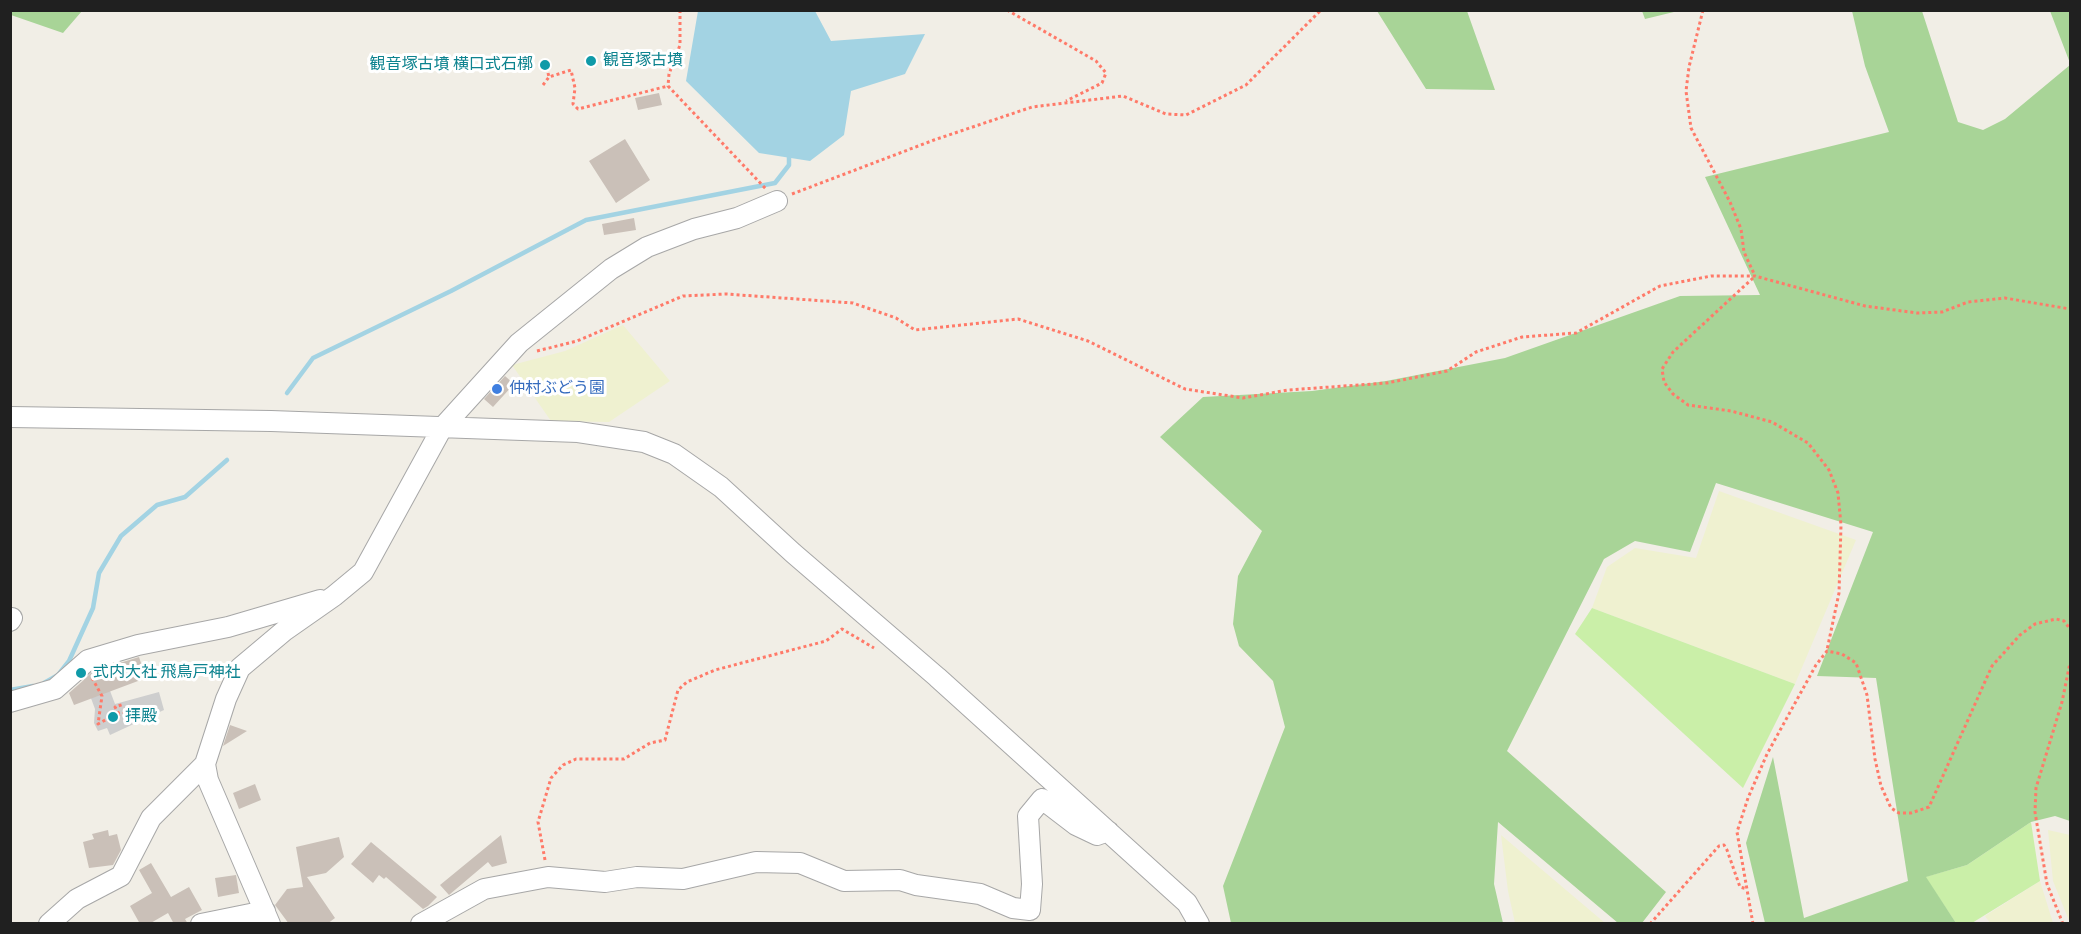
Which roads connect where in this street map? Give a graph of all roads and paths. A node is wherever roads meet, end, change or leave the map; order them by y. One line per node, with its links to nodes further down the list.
1 (680, 10): 6 (path)
2 (1007, 10): 7 (path)
3 (1321, 10): 7 (path)
4 (1703, 10): 9 (path)
5 (543, 85): 6 (path)
6 (668, 86): 8 (path)
7 (1061, 103): 8 (path)
8 (774, 199): 11 (street)
9 (1755, 276): 10 (path); 11 (path); 17 (path)
10 (2070, 309)
11 (508, 358): 13 (street)
12 (10, 417): 13 (street)
13 (442, 428): 14 (street); 25 (street)
14 (334, 596): 20 (street); 24 (street)
15 (2070, 629): 17 (path)
16 (878, 650): 26 (path)
17 (1827, 651): 27 (path)
18 (2070, 663): 35 (path)
19 (99, 690): 23 (path)
20 (10, 702)
21 (124, 704): 22 (path)
22 (146, 707)
23 (109, 718)
24 (205, 764): 28 (street); 29 (street)
25 (1108, 831): 26 (street); 32 (street)
26 (548, 877): 31 (street)
27 (1747, 889): 33 (path); 34 (path)
28 (268, 918): 30 (street)
29 (49, 924)
30 (201, 924)
31 (421, 924)
32 (1199, 924)
33 (1650, 924)
34 (1753, 924)
35 (2063, 924)

